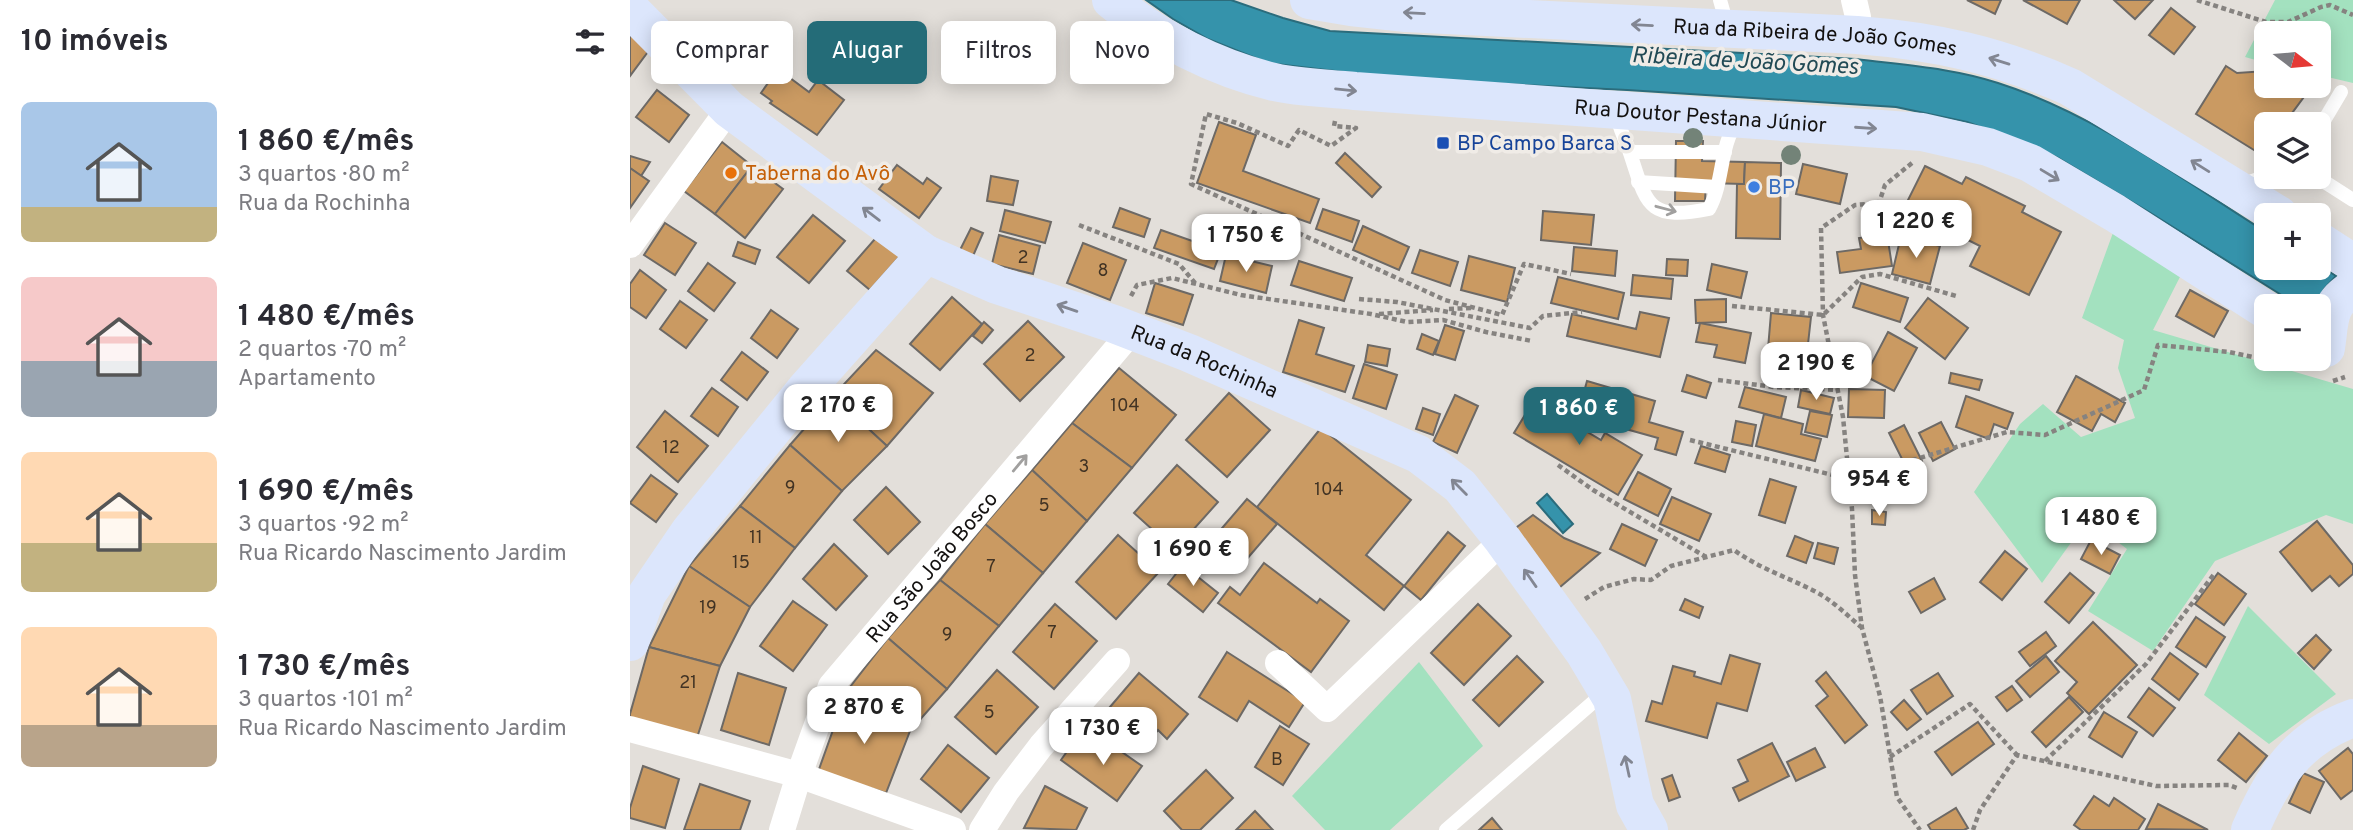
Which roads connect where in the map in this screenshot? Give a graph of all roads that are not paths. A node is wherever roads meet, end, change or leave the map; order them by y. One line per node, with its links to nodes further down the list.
1 (1111, 0): 8 (main road, Rua Doutor Pestana Júnior, one-way to 8)
2 (1309, 0): 4 (main road, Rua da Ribeira de João Gomes, one-way to 2)
3 (630, 9): 7 (main road, Rua da Rochinha)
4 (1724, 15): 5 (main road, Rua da Ribeira de João Gomes)
5 (1855, 18): 13 (main road, Rua da Ribeira de João Gomes, one-way to 5)
6 (2341, 92): 9 (lane)
7 (729, 108): 18 (street); 20 (main road, Rua da Rochinha, one-way to 7)
8 (1616, 111): 10 (main road, Rua Doutor Pestana Júnior); 11 (lane)
9 (2329, 112)
10 (1732, 135): 11 (lane); 15 (lane); 23 (main road, Rua Doutor Pestana Júnior, one-way to 23)
11 (1630, 152): 12 (lane)
12 (1639, 182): 15 (lane); 15 (lane, one-way to 15)
13 (2251, 182): 17 (main road, Rua da Ribeira de João Gomes)
14 (2331, 186): 16 (lane)
15 (1717, 187)
16 (2353, 200)
17 (2268, 203)
18 (630, 245)
19 (2331, 249): 21 (main road)
20 (926, 254): 25 (main road, Rua da Rochinha, one-way to 20); 27 (main road)
21 (2353, 263)
22 (2353, 289): 24 (main road)
23 (2254, 302)
24 (2331, 324)
25 (1123, 328): 26 (main road, Rua da Rochinha, one-way to 25); 33 (street, Rua São João Bosco, one-way to 25)
26 (1503, 540): 29 (street); 30 (main road, Rua da Rochinha, one-way to 26)
27 (630, 642)
28 (1117, 661): 37 (street)
29 (1278, 663)
30 (1607, 690): 38 (lane); 39 (main road, Rua da Rochinha, one-way to 30)
31 (2353, 718): 34 (main road)
32 (630, 729): 33 (street)
33 (799, 775): 35 (street, Rua São João Bosco); 36 (street)
34 (2256, 815)
35 (782, 830)
36 (953, 830)
37 (982, 830)
38 (1446, 830)
39 (1649, 830)

